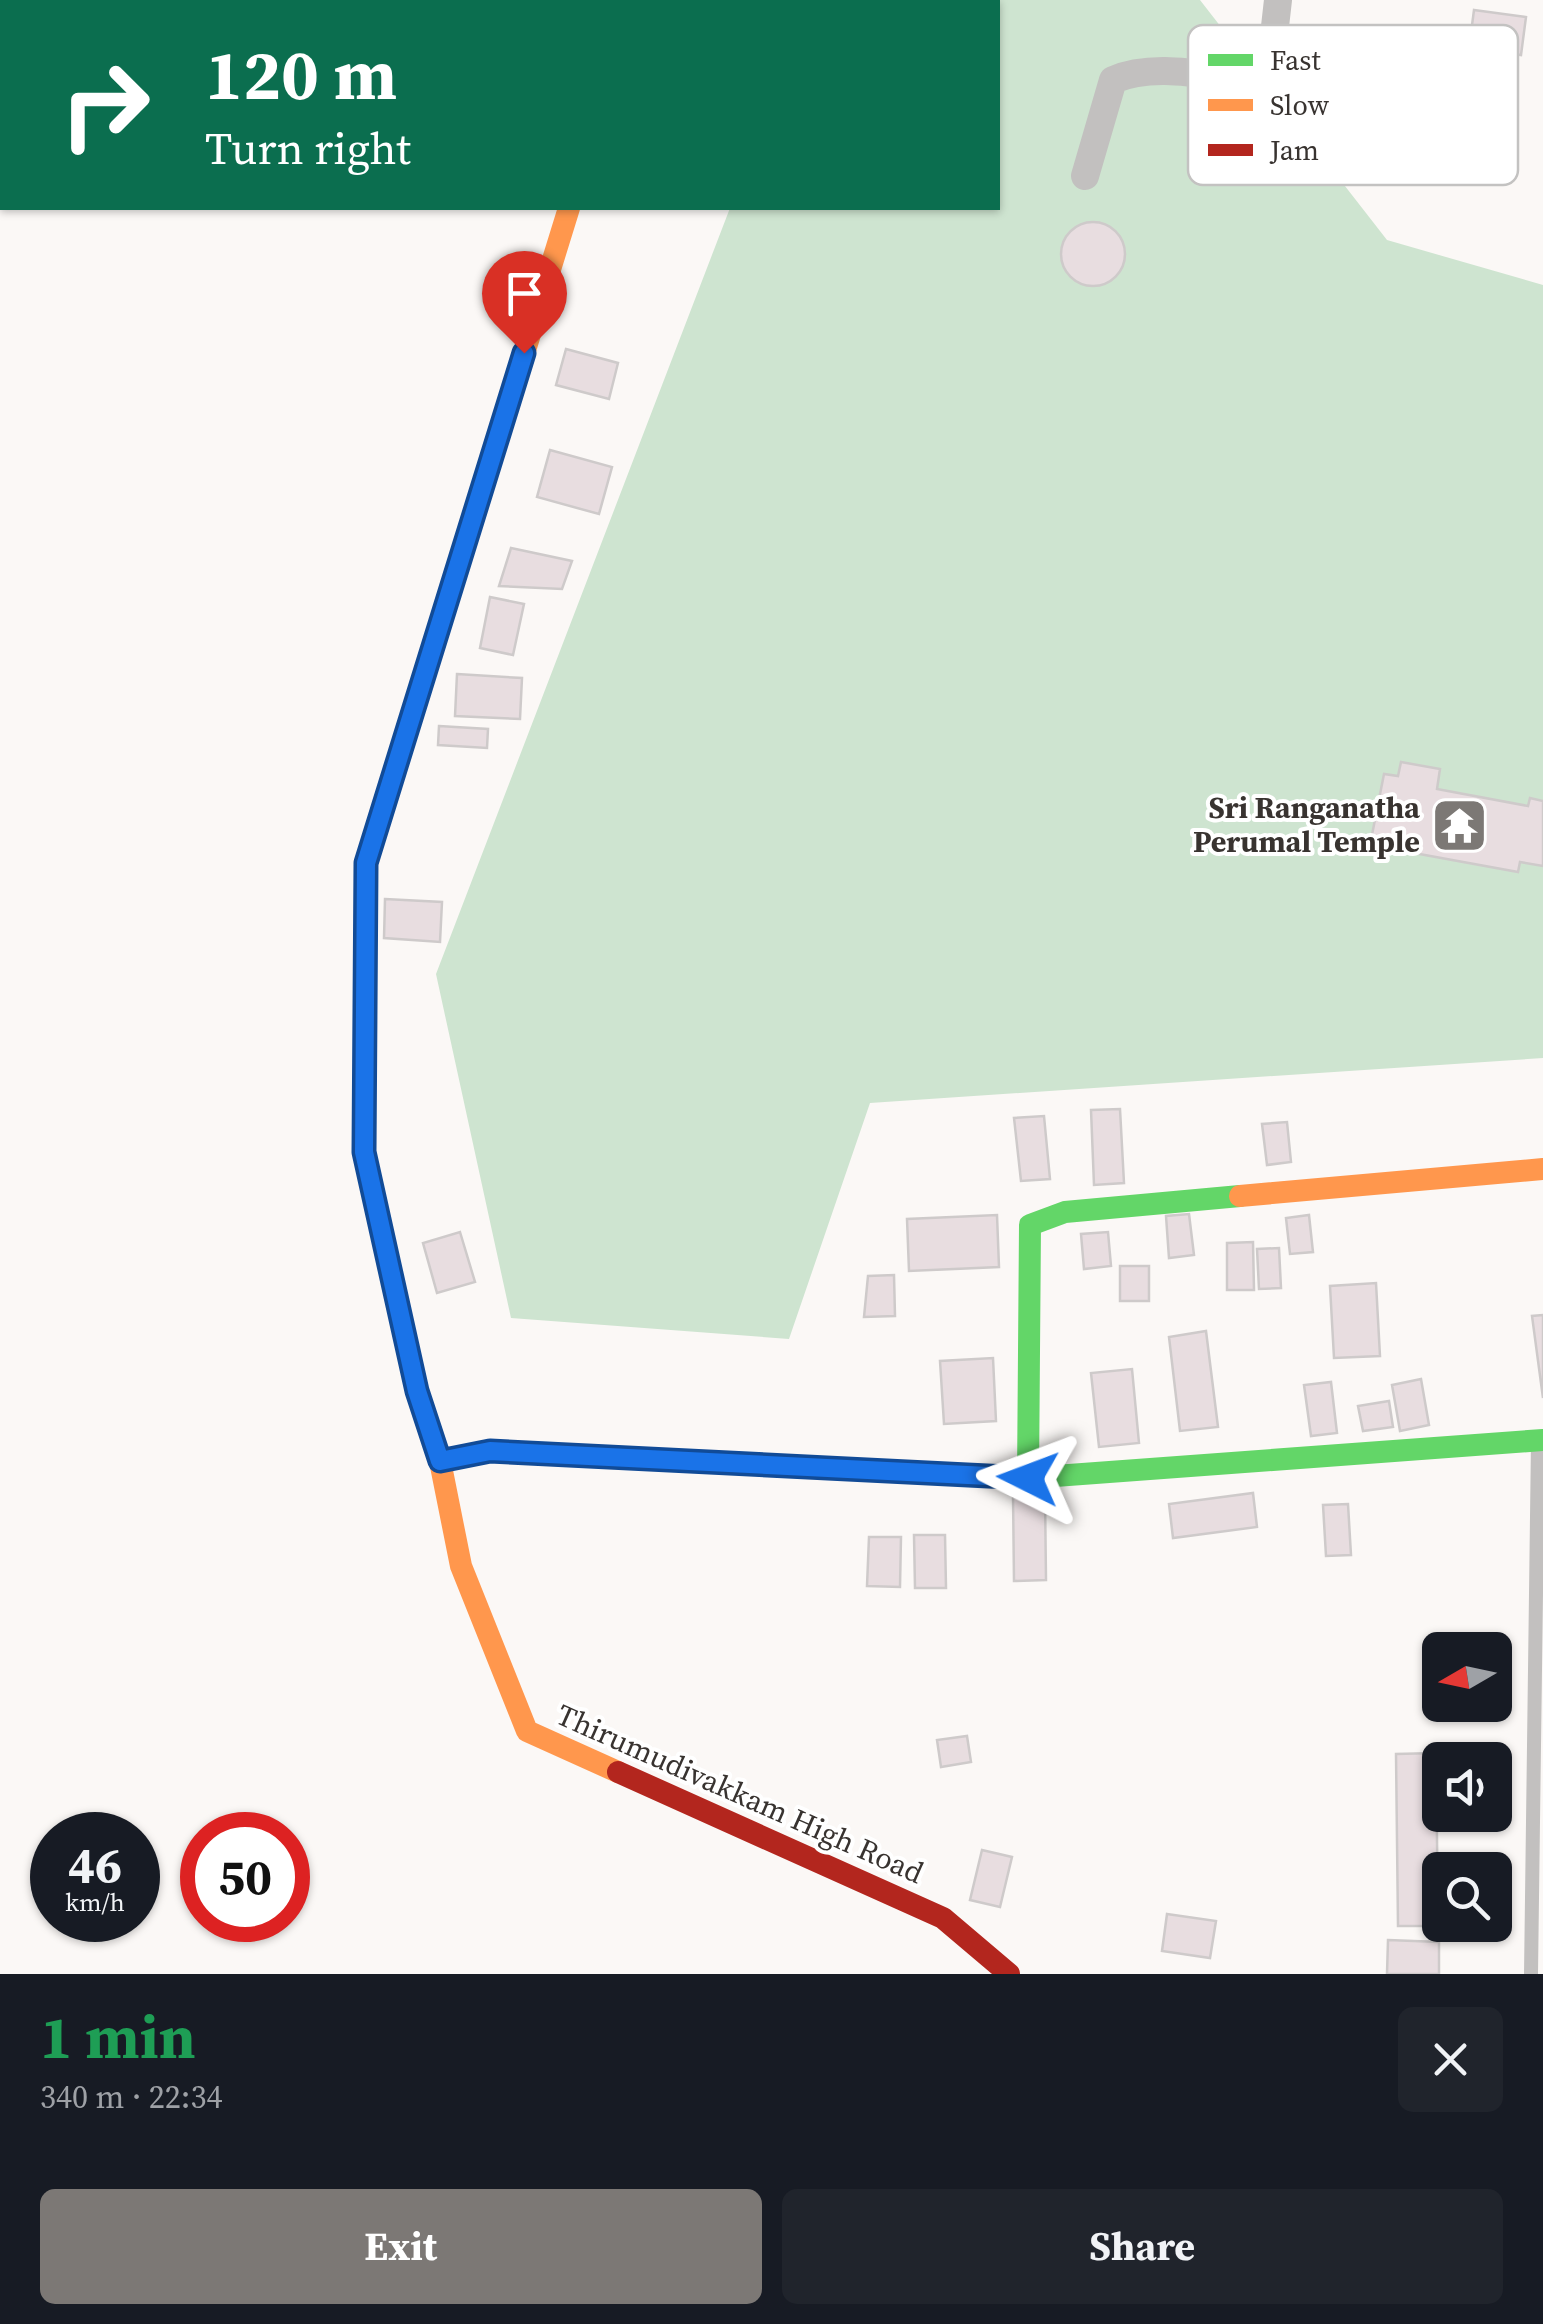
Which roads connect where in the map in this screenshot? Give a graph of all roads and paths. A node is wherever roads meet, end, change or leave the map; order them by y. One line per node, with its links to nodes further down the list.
1 (1278, 0): 2 (street)
2 (1275, 25)
3 (1188, 74): 4 (street)
4 (1085, 176)
5 (568, 210): 8 (street, Thirumudivakkam High Road)
6 (1543, 1169): 9 (street)
7 (1540, 1440): 9 (street); 11 (lane)
8 (440, 1461): 9 (street); 10 (street, Thirumudivakkam High Road)
9 (1028, 1478)
10 (1008, 1974)
11 (1531, 1974)

